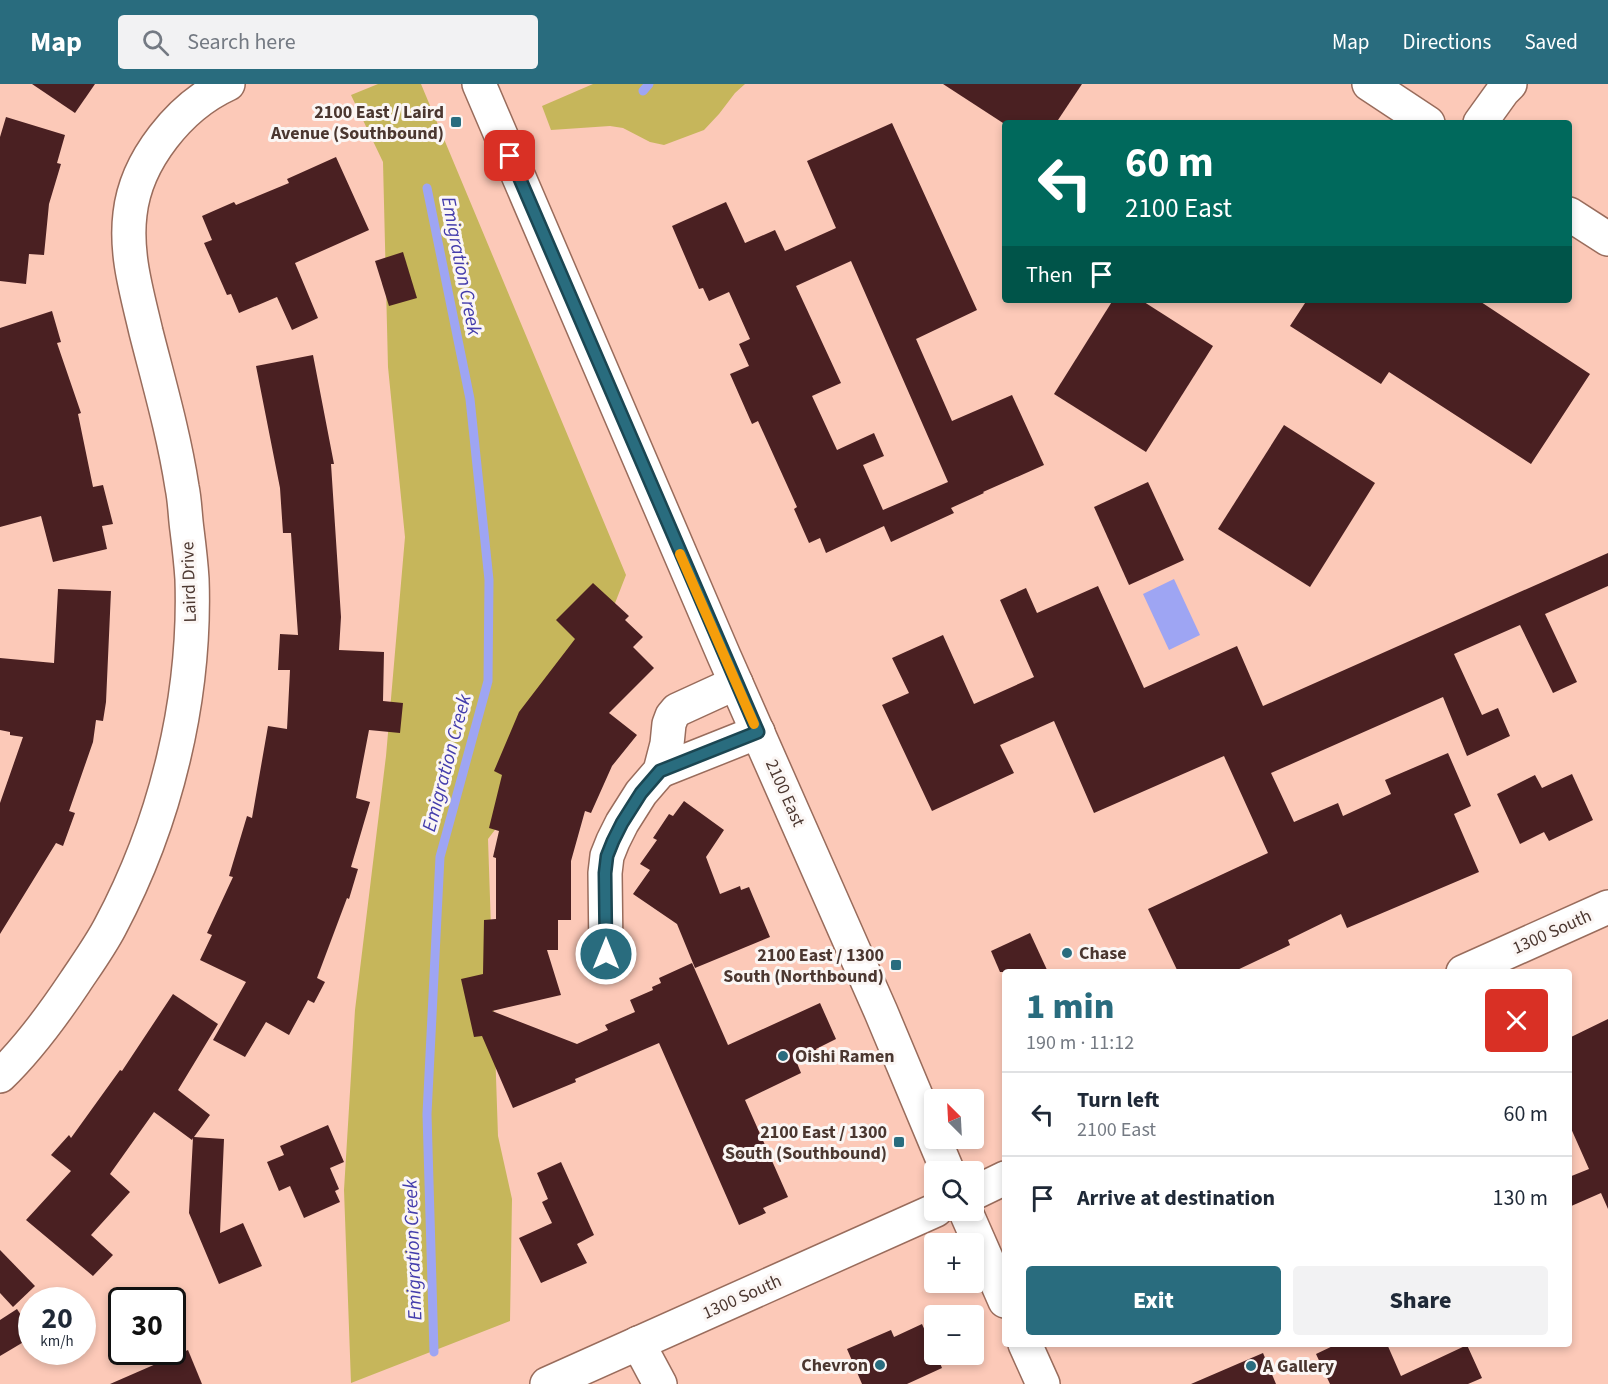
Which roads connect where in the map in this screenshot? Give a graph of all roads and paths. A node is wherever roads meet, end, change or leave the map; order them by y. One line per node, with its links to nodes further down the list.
1 (228, 84): 15 (street, Laird Drive)
2 (479, 84): 9 (street, 2100 East)
3 (1369, 84): 5 (street)
4 (1510, 84): 6 (street)
5 (1423, 120)
6 (1482, 120)
7 (1572, 216): 8 (street)
8 (1608, 239)
9 (736, 682): 10 (street, 2100 East); 11 (street)
10 (758, 732): 11 (street); 16 (street, 2100 East)
11 (660, 771): 13 (street)
12 (1608, 907): 14 (street, 1300 South)
13 (606, 954)
14 (1470, 969)
15 (0, 1076)
16 (943, 1161)
17 (1002, 1179): 18 (street)
18 (984, 1188)
19 (924, 1215): 22 (street, 1300 South)
20 (970, 1221): 21 (street)
21 (1002, 1294)
22 (638, 1343): 24 (street, 1300 South); 25 (street)
23 (1026, 1347): 26 (street)
24 (547, 1384)
25 (660, 1384)
26 (1043, 1384)

